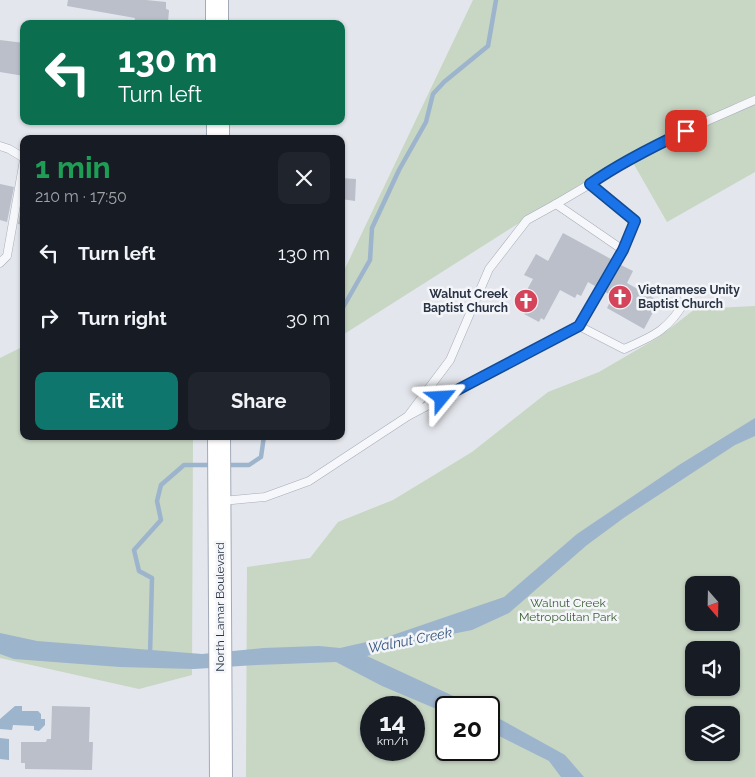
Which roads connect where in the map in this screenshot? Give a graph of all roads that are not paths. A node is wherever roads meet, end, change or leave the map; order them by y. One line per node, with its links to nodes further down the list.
1 (217, 0): 2 (main road)
2 (217, 20)
3 (755, 100): 7 (lane)
4 (0, 146): 5 (lane)
5 (20, 156)
6 (20, 182): 10 (lane)
7 (590, 184): 8 (lane); 9 (lane)
8 (556, 204): 9 (lane); 13 (lane)
9 (623, 250): 12 (lane)
10 (0, 263)
11 (683, 291): 12 (lane)
12 (579, 326): 13 (lane)
13 (408, 416): 15 (lane)
14 (219, 440): 15 (main road, North Lamar Boulevard)
15 (219, 499): 16 (main road, North Lamar Boulevard)
16 (222, 777)

